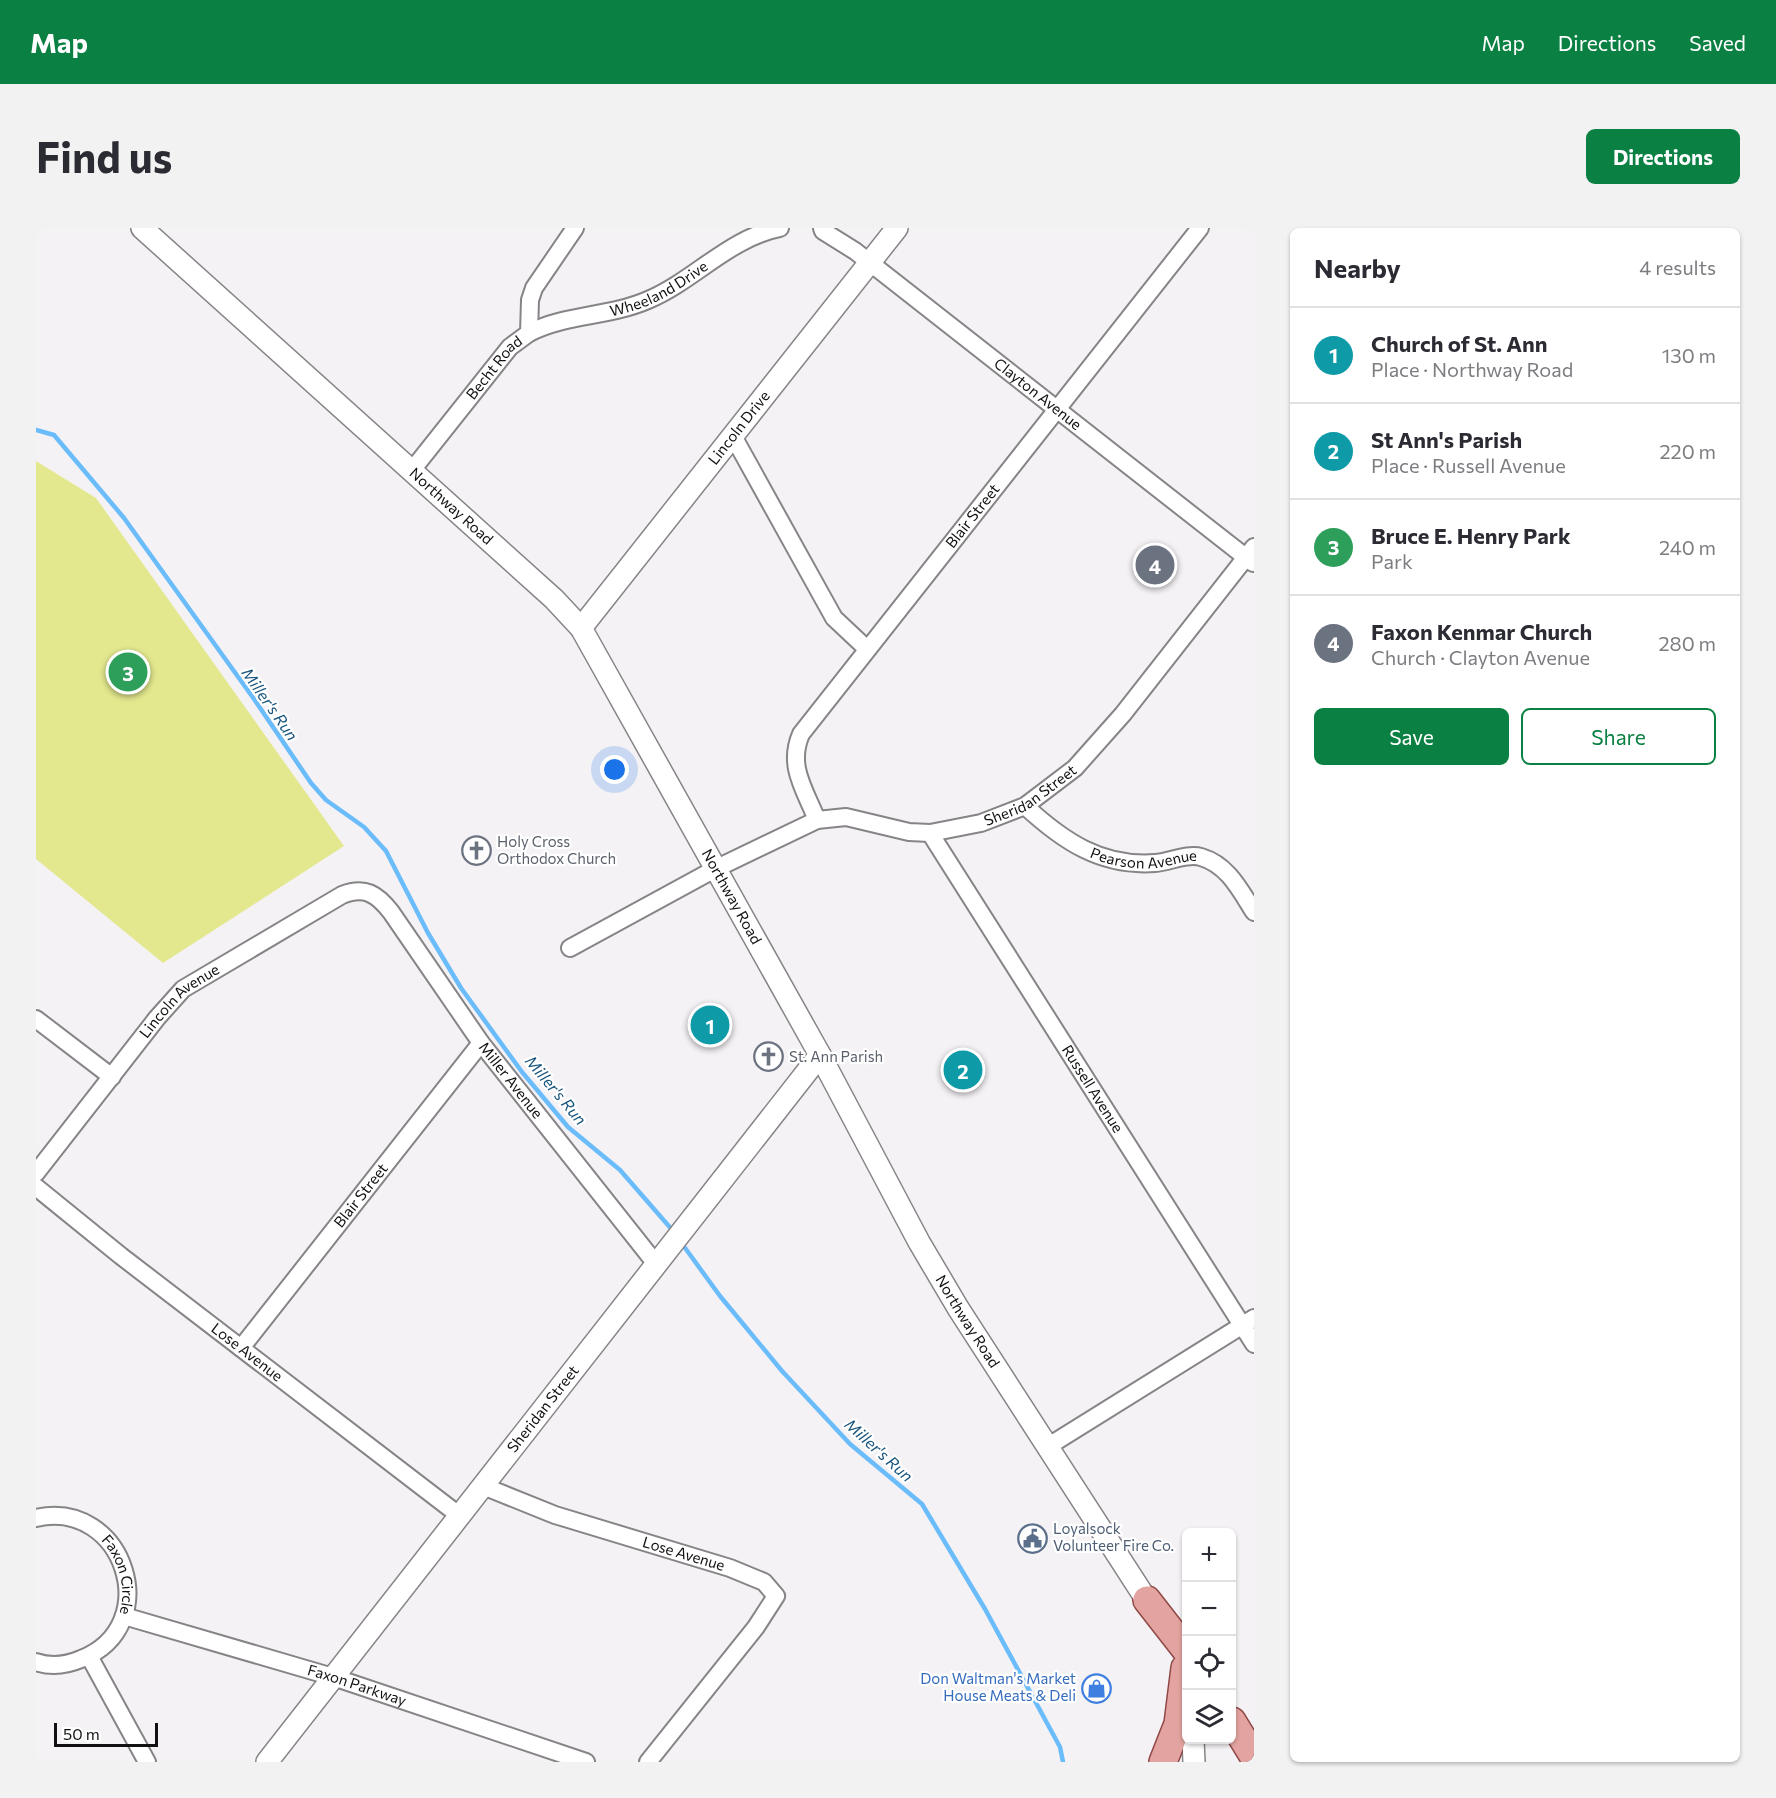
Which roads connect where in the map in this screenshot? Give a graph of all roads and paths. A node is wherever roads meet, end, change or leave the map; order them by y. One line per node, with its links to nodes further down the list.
1 (142, 228): 11 (street, Northway Road)
2 (575, 228): 8 (street, Becht Road)
3 (780, 228): 8 (street, Wheeland Drive)
4 (897, 228): 7 (street, Lincoln Drive)
5 (1200, 228): 9 (street, Blair Street)
6 (817, 229): 7 (street, Clayton Avenue)
7 (870, 263): 9 (street, Clayton Avenue); 10 (street, Lincoln Drive)
8 (529, 333): 11 (street, Becht Road)
9 (1058, 409): 12 (street, Clayton Avenue); 14 (street, Blair Street)
10 (733, 436): 13 (street, Lincoln Drive); 14 (street)
11 (412, 469): 13 (street, Northway Road)
12 (1251, 556): 15 (street, Sheridan Street)
13 (581, 628): 18 (street, Northway Road)
14 (867, 650): 16 (street, Blair Street)
15 (1025, 806): 17 (street, Sheridan Street); 20 (street, Pearson Avenue)
16 (817, 820): 17 (street, Sheridan Street); 18 (street, Sheridan Street)
17 (930, 833): 29 (street, Russell Avenue)
18 (715, 869): 21 (street, Sheridan Street); 24 (street, Northway Road)
19 (372, 893): 23 (street, Miller Avenue); 25 (street, Lincoln Avenue)
20 (1254, 912)
21 (570, 948)
22 (36, 1018): 25 (street)
23 (482, 1043): 28 (street, Miller Avenue); 31 (street, Blair Street)
24 (820, 1054): 28 (street, Sheridan Street); 32 (street, Northway Road)
25 (112, 1077): 26 (street, Lincoln Avenue)
26 (36, 1173)
27 (36, 1187): 31 (street, Lose Avenue)
28 (662, 1256): 33 (street, Sheridan Street)
29 (1248, 1322): 30 (street, Russell Avenue); 32 (street)
30 (1254, 1344)
31 (241, 1348): 34 (street, Lose Avenue)
32 (1047, 1447): 36 (street, Northway Road)
33 (483, 1486): 34 (street, Sheridan Street); 49 (street, Lose Avenue)
34 (460, 1516): 41 (street, Sheridan Street)
35 (36, 1518): 37 (street, Faxon Circle)
36 (1147, 1600): 39 (main road)
37 (124, 1616): 38 (street, Faxon Circle); 41 (street, Faxon Parkway)
38 (89, 1656): 40 (street, Faxon Circle); 47 (street)
39 (1182, 1657)
40 (36, 1662)
41 (333, 1677): 46 (street, Sheridan Street); 48 (street, Faxon Parkway)
42 (1183, 1690): 50 (main road)
43 (1236, 1728): 45 (main road)
44 (1193, 1744): 51 (street)
45 (1254, 1757)
46 (270, 1761)
47 (147, 1762)
48 (586, 1762)
49 (648, 1762)
50 (1163, 1762)
51 (1194, 1762)

